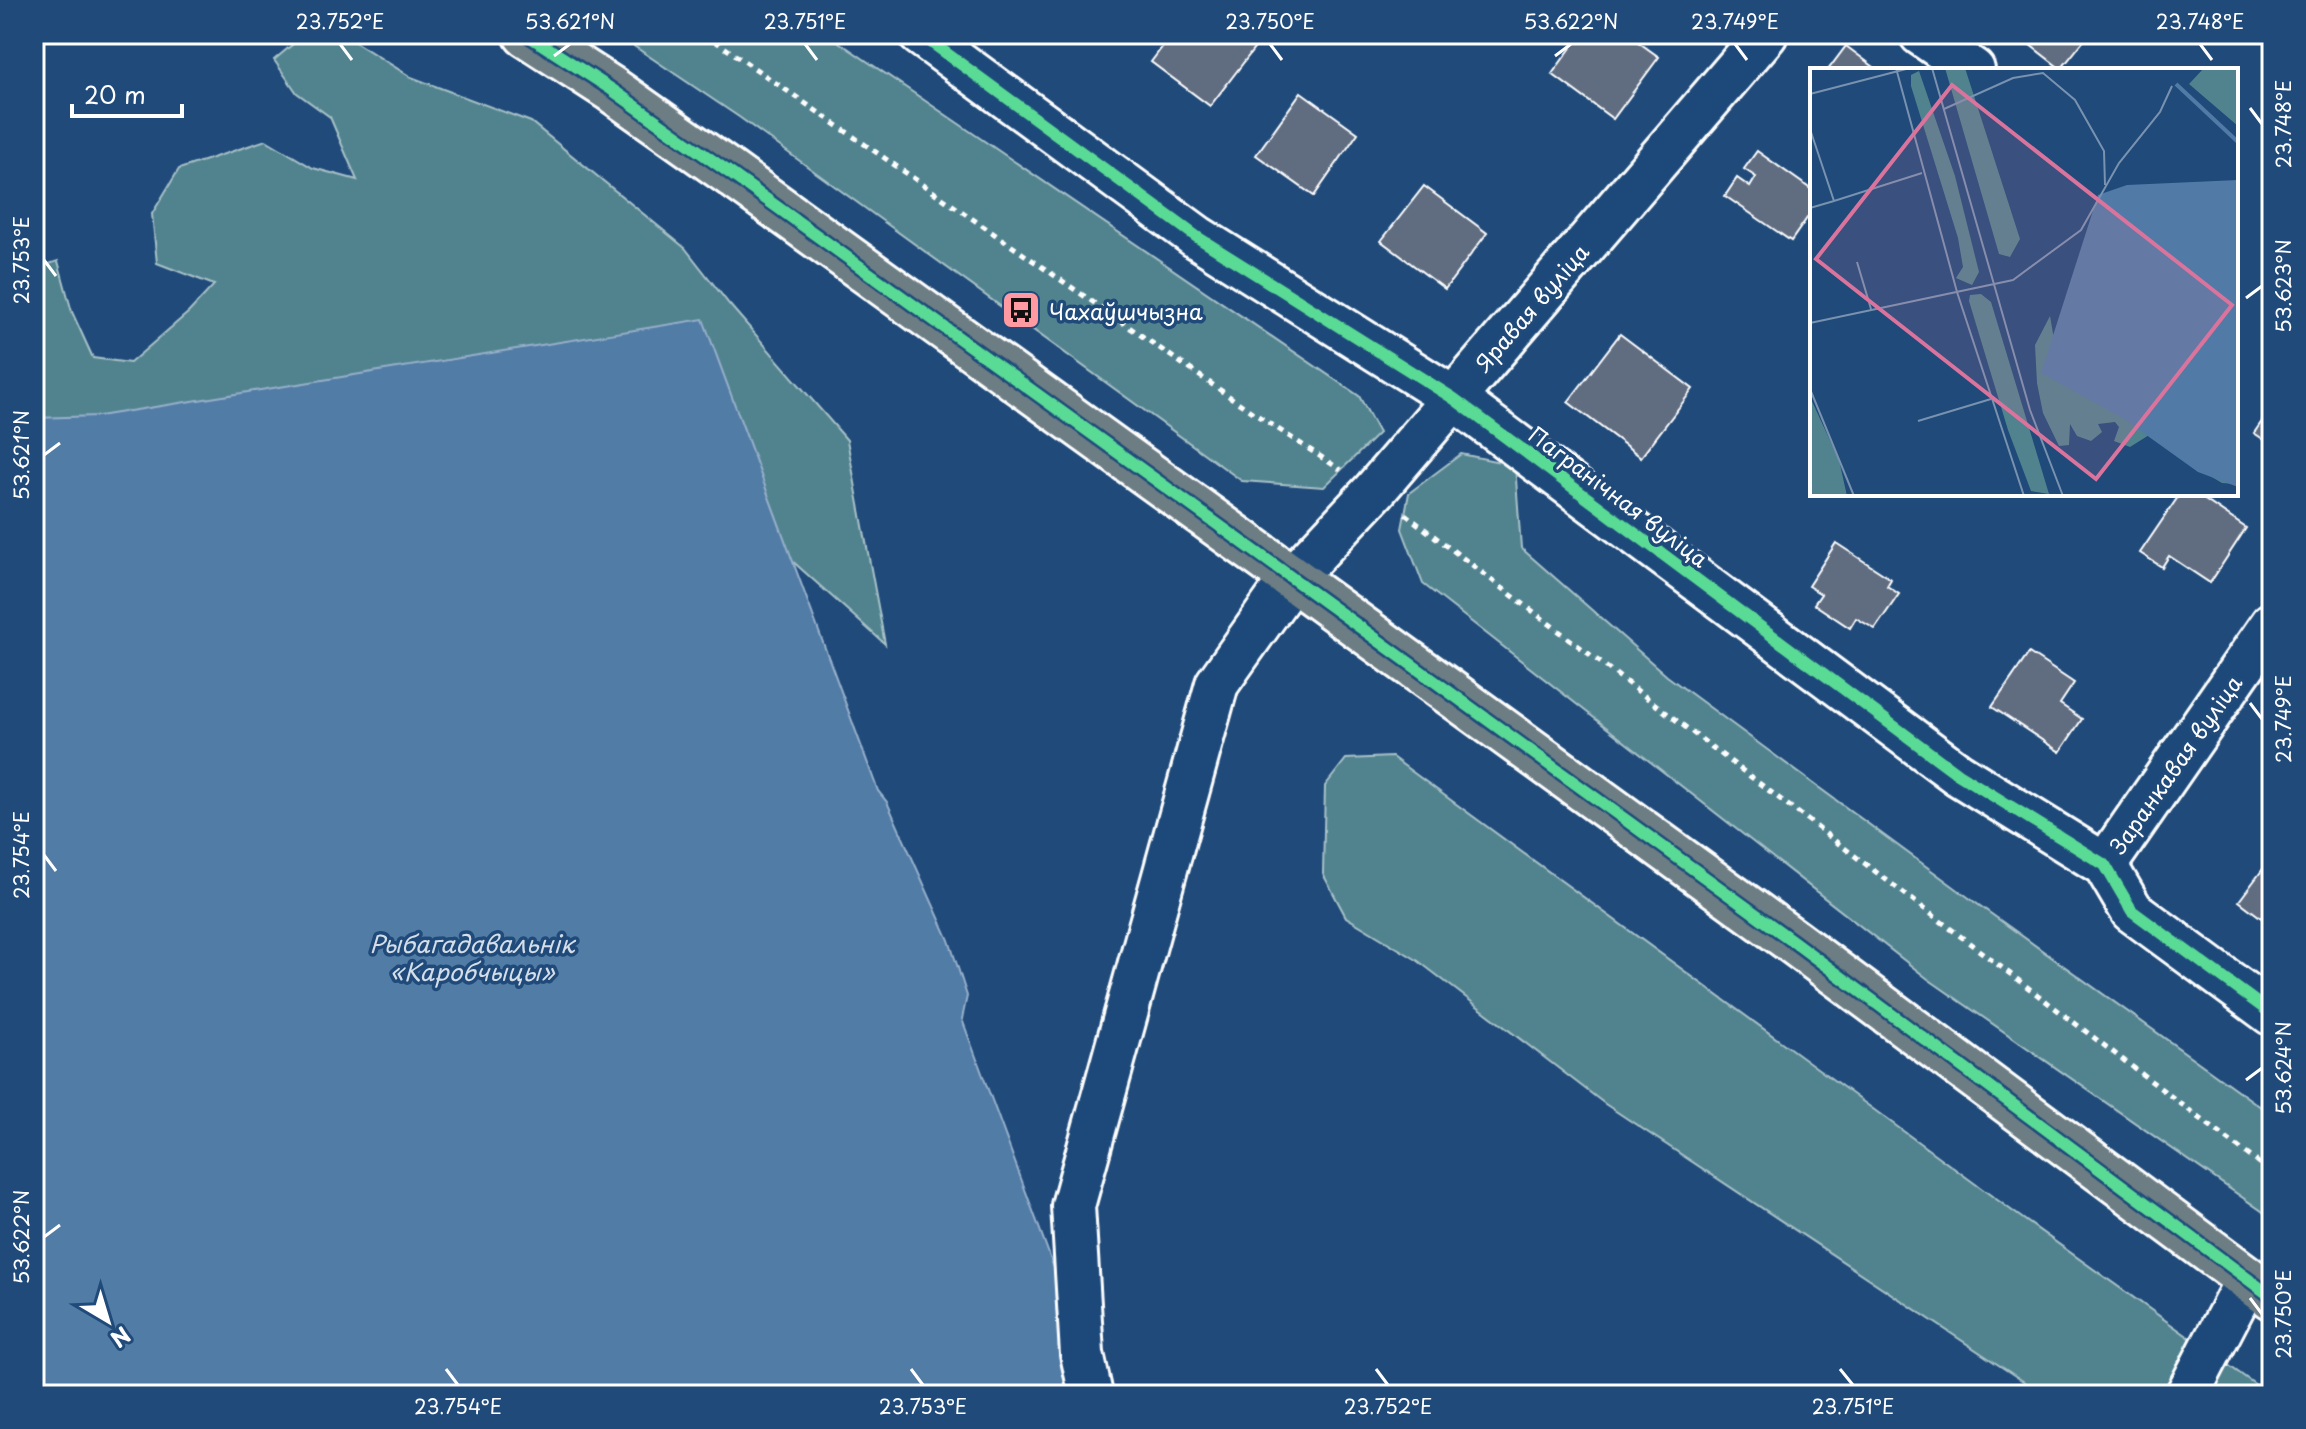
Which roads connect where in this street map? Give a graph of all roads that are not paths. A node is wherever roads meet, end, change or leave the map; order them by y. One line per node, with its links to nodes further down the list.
1 (526, 34): 7 (main road)
2 (920, 34): 6 (street, Пагранічная вуліца)
3 (1766, 34): 6 (street, Яравая вуліца)
4 (1921, 34): 5 (street)
5 (1970, 68)
6 (1453, 398): 7 (street, Яравая вуліца); 9 (street, Пагранічная вуліца)
7 (1292, 578): 11 (main road); 12 (street, Яравая вуліца)
8 (2272, 624): 9 (street, Заранкавая вуліца)
9 (2105, 865): 10 (street, Пагранічная вуліца)
10 (2272, 1014)
11 (2260, 1288): 13 (street)
12 (1091, 1395)
13 (2187, 1395)

